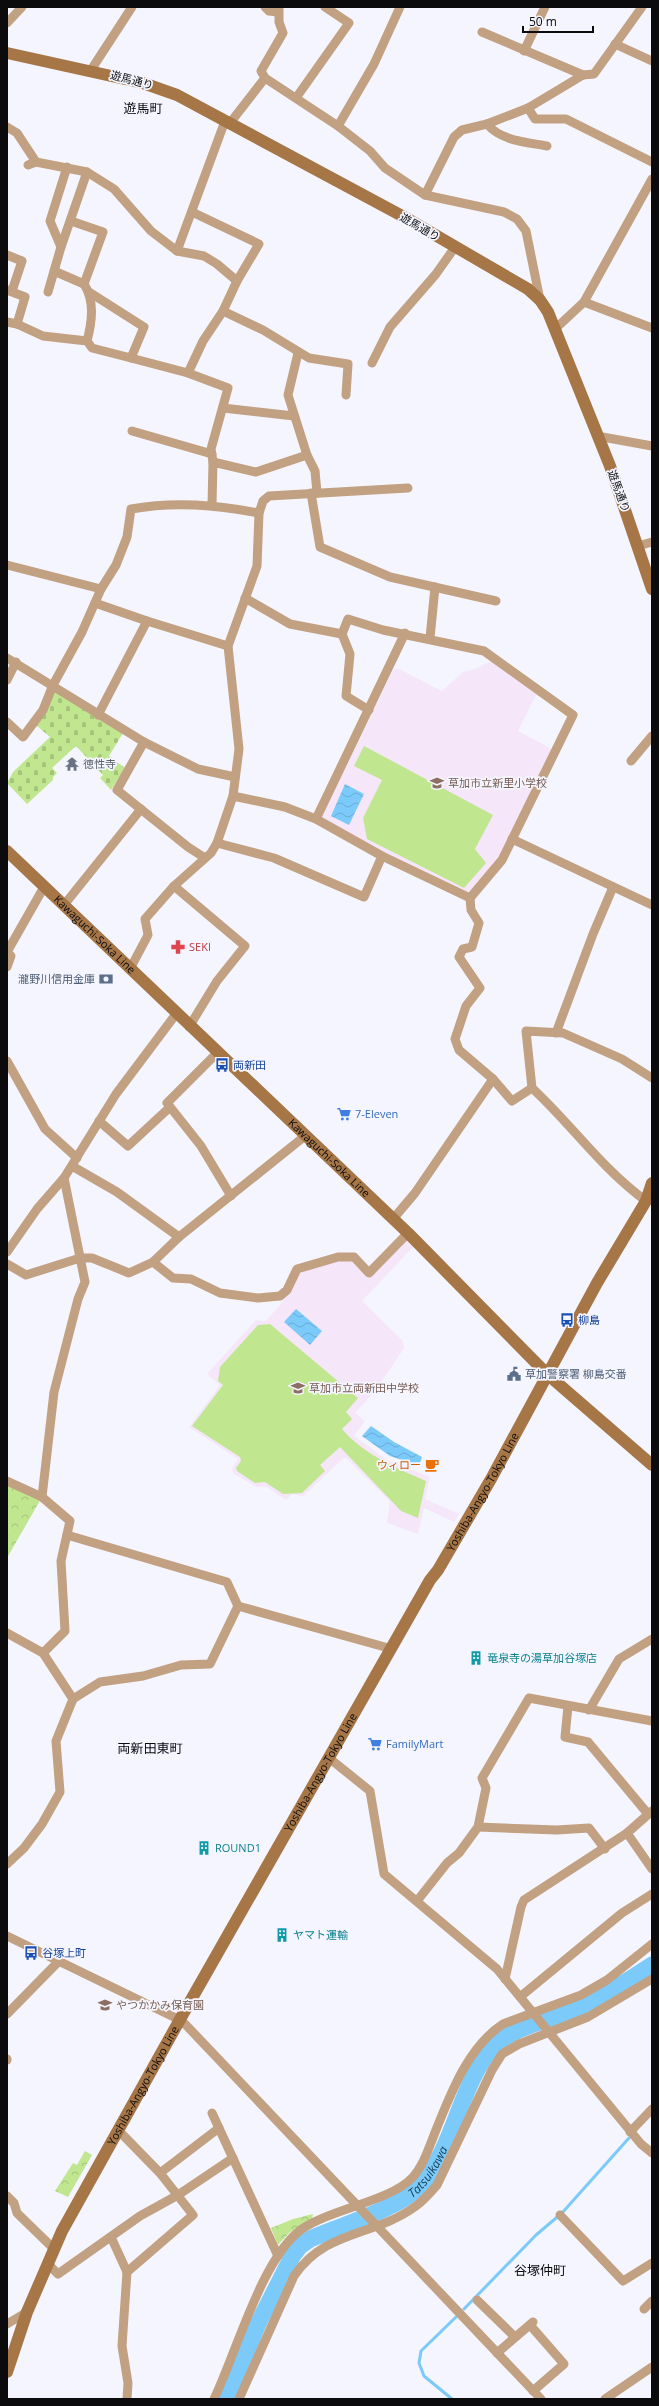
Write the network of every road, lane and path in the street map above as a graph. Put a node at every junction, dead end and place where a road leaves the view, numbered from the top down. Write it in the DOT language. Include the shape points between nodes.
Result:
graph roads {
  1 [pos="22,7"];
  2 [pos="132,7"];
  3 [pos="265,7"];
  4 [pos="325,7"];
  5 [pos="400,7"];
  6 [pos="545,7"];
  7 [pos="642,7"];
  8 [pos="279,10"];
  9 [pos="7,23"];
  10 [pos="482,32"];
  11 [pos="615,44"];
  12 [pos="524,51"];
  13 [pos="7,53"];
  14 [pos="652,61"];
  15 [pos="90,70"];
  16 [pos="583,75"];
  17 [pos="265,78"];
  18 [pos="296,98"];
  19 [pos="528,108"];
  20 [pos="227,122"];
  21 [pos="487,124"];
  22 [pos="338,126"];
  23 [pos="7,127"];
  24 [pos="547,146"];
  25 [pos="652,162"];
  26 [pos="67,167"];
  27 [pos="87,172"];
  28 [pos="652,179"];
  29 [pos="425,195"];
  30 [pos="192,212"];
  31 [pos="71,220"];
  32 [pos="61,247"];
  33 [pos="455,247"];
  34 [pos="176,251"];
  35 [pos="7,255"];
  36 [pos="54,271"];
  37 [pos="237,281"];
  38 [pos="84,284"];
  39 [pos="9,291"];
  40 [pos="48,292"];
  41 [pos="89,292"];
  42 [pos="540,300"];
  43 [pos="584,302"];
  44 [pos="223,311"];
  45 [pos="7,322"];
  46 [pos="17,324"];
  47 [pos="652,328"];
  48 [pos="554,330"];
  49 [pos="87,342"];
  50 [pos="298,353"];
  51 [pos="131,358"];
  52 [pos="372,363"];
  53 [pos="188,372"];
  54 [pos="346,396"];
  55 [pos="222,408"];
  56 [pos="294,416"];
  57 [pos="132,431"];
  58 [pos="597,436"];
  59 [pos="652,446"];
  60 [pos="307,455"];
  61 [pos="213,458"];
  62 [pos="408,488"];
  63 [pos="314,493"];
  64 [pos="212,505"];
  65 [pos="259,513"];
  66 [pos="652,542"];
  67 [pos="638,546"];
  68 [pos="7,565"];
  69 [pos="434,587"];
  70 [pos="101,589"];
  71 [pos="652,589"];
  72 [pos="245,598"];
  73 [pos="496,601"];
  74 [pos="95,603"];
  75 [pos="148,621"];
  76 [pos="342,634"];
  77 [pos="405,634"];
  78 [pos="430,638"];
  79 [pos="228,646"];
  80 [pos="7,658"];
  81 [pos="16,662"];
  82 [pos="7,680"];
  83 [pos="53,685"];
  84 [pos="369,710"];
  85 [pos="98,716"];
  86 [pos="7,722"];
  87 [pos="652,736"];
  88 [pos="144,742"];
  89 [pos="631,761"];
  90 [pos="236,777"];
  91 [pos="233,796"];
  92 [pos="141,810"];
  93 [pos="316,819"];
  94 [pos="512,838"];
  95 [pos="217,843"];
  96 [pos="7,851"];
  97 [pos="382,856"];
  98 [pos="205,858"];
  99 [pos="174,886"];
  100 [pos="44,887"];
  101 [pos="613,888"];
  102 [pos="470,898"];
  103 [pos="64,905"];
  104 [pos="652,905"];
  105 [pos="7,967"];
  106 [pos="130,969"];
  107 [pos="176,1014"];
  108 [pos="189,1027"];
  109 [pos="556,1033"];
  110 [pos="217,1053"];
  111 [pos="7,1061"];
  112 [pos="652,1078"];
  113 [pos="493,1079"];
  114 [pos="532,1088"];
  115 [pos="169,1108"];
  116 [pos="99,1121"];
  117 [pos="306,1136"];
  118 [pos="77,1158"];
  119 [pos="72,1166"];
  120 [pos="64,1178"];
  121 [pos="652,1182"];
  122 [pos="231,1196"];
  123 [pos="646,1201"];
  124 [pos="393,1219"];
  125 [pos="408,1233"];
  126 [pos="179,1237"];
  127 [pos="7,1252"];
  128 [pos="80,1258"];
  129 [pos="153,1262"];
  130 [pos="7,1264"];
  131 [pos="547,1374"];
  132 [pos="652,1465"];
  133 [pos="7,1482"];
  134 [pos="42,1497"];
  135 [pos="67,1535"];
  136 [pos="238,1606"];
  137 [pos="7,1633"];
  138 [pos="652,1639"];
  139 [pos="392,1649"];
  140 [pos="43,1653"];
  141 [pos="73,1699"];
  142 [pos="568,1706"];
  143 [pos="589,1710"];
  144 [pos="652,1721"];
  145 [pos="329,1758"];
  146 [pos="650,1812"];
  147 [pos="478,1827"];
  148 [pos="627,1833"];
  149 [pos="605,1848"];
  150 [pos="7,1864"];
  151 [pos="652,1870"];
  152 [pos="652,1894"];
  153 [pos="416,1901"];
  154 [pos="7,1936"];
  155 [pos="652,1944"];
  156 [pos="59,1961"];
  157 [pos="505,1979"];
  158 [pos="652,1979"];
  159 [pos="520,1997"];
  160 [pos="7,2014"];
  161 [pos="533,2014"];
  162 [pos="180,2020"];
  163 [pos="547,2030"];
  164 [pos="652,2109"];
  165 [pos="212,2113"];
  166 [pos="219,2128"];
  167 [pos="118,2130"];
  168 [pos="630,2132"];
  169 [pos="652,2153"];
  170 [pos="233,2158"];
  171 [pos="160,2173"];
  172 [pos="178,2195"];
  173 [pos="7,2196"];
  174 [pos="358,2206"];
  175 [pos="560,2215"];
  176 [pos="375,2224"];
  177 [pos="111,2237"];
  178 [pos="53,2248"];
  179 [pos="278,2256"];
  180 [pos="47,2263"];
  181 [pos="652,2263"];
  182 [pos="127,2272"];
  183 [pos="477,2300"];
  184 [pos="652,2300"];
  185 [pos="644,2309"];
  186 [pos="27,2312"];
  187 [pos="7,2324"];
  188 [pos="515,2338"];
  189 [pos="497,2353"];
  190 [pos="652,2367"];
  191 [pos="7,2372"];
  192 [pos="533,2390"];
  193 [pos="127,2399"];
  194 [pos="214,2399"];
  195 [pos="240,2399"];
  196 [pos="541,2399"];
  197 [pos="605,2399"];
  1 -- 9 [label="street"];
  2 -- 15 [label="street"];
  3 -- 8 [label="street" via="269,10"];
  4 -- 18 [label="street" via="349,23"];
  5 -- 22 [label="street" via="374,64"];
  6 -- 12 [label="street"];
  7 -- 11 [label="street"];
  8 -- 17 [label="street" via="283,33 261,71"];
  10 -- 12 [label="street"];
  11 -- 14 [label="street"];
  11 -- 16 [label="street" via="594,74"];
  12 -- 16 [label="street"];
  13 -- 15 [label="main road, 遊馬通り"];
  15 -- 20 [label="main road, 遊馬通り" via="160,88"];
  16 -- 19 [label="street"];
  17 -- 18 [label="street"];
  17 -- 20 [label="street"];
  18 -- 22 [label="street"];
  19 -- 21 [label="street"];
  19 -- 25 [label="street" via="535,119 566,119"];
  20 -- 30 [label="street"];
  20 -- 33 [label="main road, 遊馬通り"];
  21 -- 24 [label="street" via="507,139"];
  21 -- 29 [label="street" via="462,130 454,137"];
  22 -- 29 [label="street" via="370,151 385,168"];
  23 -- 26 [label="street" via="17,133 32,163"];
  26 -- 27 [label="street"];
  26 -- 32 [label="street" via="50,221"];
  27 -- 31 [label="street"];
  27 -- 34 [label="street" via="114,189 151,231"];
  28 -- 43 [label="street"];
  29 -- 42 [label="street" via="504,212 517,220 526,230"];
  30 -- 34 [label="street"];
  30 -- 37 [label="street" via="259,244"];
  31 -- 32 [label="street"];
  31 -- 38 [label="street" via="104,232"];
  32 -- 36 [label="street"];
  33 -- 42 [label="main road, 遊馬通り" via="528,289"];
  33 -- 52 [label="street" via="436,274 390,327"];
  34 -- 37 [label="street" via="204,256"];
  35 -- 39 [label="street" via="22,261"];
  36 -- 38 [label="street"];
  36 -- 40 [label="street"];
  37 -- 44 [label="street"];
  38 -- 41 [label="street"];
  39 -- 46 [label="street" via="25,297"];
  41 -- 49 [label="street" via="92,320"];
  41 -- 51 [label="street" via="144,327"];
  42 -- 48 [label="main road, 遊馬通り"];
  43 -- 47 [label="street"];
  43 -- 48 [label="street"];
  44 -- 50 [label="street" via="263,330"];
  44 -- 53 [label="street" via="203,341"];
  45 -- 46 [label="street"];
  46 -- 49 [label="street" via="43,336"];
  48 -- 58 [label="main road, 遊馬通り"];
  49 -- 51 [label="street" via="92,348"];
  50 -- 54 [label="street" via="309,358 348,364"];
  50 -- 56 [label="street" via="288,395"];
  51 -- 53 [label="street"];
  53 -- 55 [label="street" via="228,388"];
  55 -- 56 [label="street"];
  55 -- 61 [label="street" via="211,449"];
  56 -- 60 [label="street"];
  57 -- 61 [label="street"];
  58 -- 59 [label="street"];
  58 -- 67 [label="main road, 遊馬通り"];
  60 -- 61 [label="street" via="256,472"];
  60 -- 63 [label="street" via="314,471"];
  61 -- 64 [label="street"];
  62 -- 63 [label="street"];
  63 -- 65 [label="street" via="269,496 262,501"];
  63 -- 69 [label="street" via="320,547 390,577"];
  64 -- 65 [label="street"];
  64 -- 70 [label="street" via="154,505 131,510 127,537 116,565"];
  65 -- 72 [label="street" via="257,566"];
  66 -- 67 [label="street"];
  67 -- 71 [label="main road, 遊馬通り"];
  68 -- 70 [label="street"];
  69 -- 73 [label="street"];
  69 -- 78 [label="street"];
  70 -- 74 [label="street"];
  72 -- 76 [label="street" via="290,624"];
  72 -- 79 [label="street"];
  74 -- 75 [label="street"];
  74 -- 83 [label="street"];
  75 -- 79 [label="street"];
  75 -- 85 [label="street"];
  76 -- 77 [label="street" via="348,619"];
  76 -- 84 [label="street" via="350,654 346,696"];
  77 -- 78 [label="street"];
  77 -- 84 [label="street"];
  78 -- 94 [label="street" via="484,651 573,715"];
  79 -- 90 [label="street" via="239,749"];
  80 -- 81 [label="street"];
  81 -- 82 [label="street"];
  81 -- 83 [label="street"];
  83 -- 85 [label="street"];
  83 -- 86 [label="street" via="43,710 23,737"];
  84 -- 93 [label="street"];
  85 -- 88 [label="street"];
  87 -- 89 [label="street"];
  88 -- 90 [label="street" via="198,769"];
  88 -- 92 [label="street" via="117,790"];
  90 -- 91 [label="street"];
  91 -- 93 [label="street" via="285,807"];
  91 -- 95 [label="street"];
  92 -- 98 [label="street"];
  92 -- 103 [label="street"];
  93 -- 97 [label="street"];
  94 -- 101 [label="street"];
  94 -- 102 [label="street" via="502,860"];
  95 -- 97 [label="street" via="274,858 364,897"];
  95 -- 98 [label="street"];
  96 -- 100 [label="main road, Kawaguchi-Soka Line"];
  97 -- 102 [label="street"];
  98 -- 99 [label="street"];
  99 -- 106 [label="street" via="145,919 148,935"];
  99 -- 108 [label="street" via="245,946 217,981"];
  100 -- 103 [label="main road, Kawaguchi-Soka Line"];
  100 -- 105 [label="street" via="8,952 11,956"];
  101 -- 104 [label="street"];
  101 -- 109 [label="street"];
  102 -- 113 [label="street" via="471,910 479,923 472,946 463,949 459,957 480,988 466,1006 455,1039 459,1050"];
  103 -- 106 [label="main road, Kawaguchi-Soka Line"];
  106 -- 107 [label="main road, Kawaguchi-Soka Line"];
  107 -- 108 [label="main road, Kawaguchi-Soka Line"];
  107 -- 116 [label="street"];
  108 -- 110 [label="main road, Kawaguchi-Soka Line"];
  109 -- 112 [label="street" via="563,1033 622,1059"];
  109 -- 114 [label="street" via="526,1031"];
  110 -- 115 [label="street" via="167,1103"];
  110 -- 117 [label="main road, Kawaguchi-Soka Line"];
  111 -- 118 [label="street" via="45,1128"];
  113 -- 114 [label="street" via="512,1101"];
  113 -- 124 [label="street" via="415,1193"];
  114 -- 123 [label="street" via="554,1108 621,1182"];
  115 -- 116 [label="street" via="128,1146"];
  115 -- 122 [label="street" via="201,1146"];
  116 -- 118 [label="street"];
  117 -- 122 [label="street"];
  117 -- 124 [label="main road, Kawaguchi-Soka Line"];
  118 -- 119 [label="street"];
  119 -- 120 [label="street"];
  119 -- 126 [label="street" via="117,1192"];
  120 -- 127 [label="street"];
  120 -- 128 [label="street"];
  121 -- 123 [label="main road, Yoshiba-Angyo-Tokyo Line"];
  122 -- 126 [label="street"];
  123 -- 131 [label="main road, Yoshiba-Angyo-Tokyo Line"];
  124 -- 125 [label="main road, Kawaguchi-Soka Line"];
  125 -- 129 [label="street" via="369,1274 354,1257 338,1257 297,1269 287,1290 280,1296 270,1298 220,1293 191,1279 173,1278"];
  125 -- 131 [label="main road, Kawaguchi-Soka Line"];
  126 -- 129 [label="street"];
  128 -- 129 [label="street" via="92,1258 129,1273"];
  128 -- 130 [label="street" via="26,1275"];
  128 -- 134 [label="street" via="85,1282 78,1299 54,1392"];
  131 -- 132 [label="main road, Kawaguchi-Soka Line"];
  131 -- 139 [label="main road, Yoshiba-Angyo-Tokyo Line" via="491,1479"];
  133 -- 134 [label="street"];
  134 -- 135 [label="street" via="70,1521"];
  135 -- 136 [label="street" via="227,1582"];
  135 -- 140 [label="street" via="61,1561 65,1631"];
  136 -- 139 [label="street"];
  136 -- 141 [label="street" via="210,1664 181,1665 142,1676 100,1682"];
  137 -- 140 [label="street"];
  138 -- 143 [label="street" via="619,1659"];
  139 -- 145 [label="main road, Yoshiba-Angyo-Tokyo Line"];
  140 -- 141 [label="street"];
  141 -- 150 [label="street" via="56,1741 60,1792 42,1824 24,1848"];
  142 -- 143 [label="street"];
  142 -- 146 [label="street" via="565,1737 588,1742"];
  142 -- 147 [label="street" via="529,1698 482,1778 486,1788"];
  143 -- 144 [label="street"];
  145 -- 153 [label="street" via="370,1791 384,1874"];
  145 -- 162 [label="main road, Yoshiba-Angyo-Tokyo Line"];
  146 -- 148 [label="street"];
  147 -- 149 [label="street" via="558,1830 589,1828"];
  147 -- 153 [label="street" via="459,1853 447,1863"];
  148 -- 149 [label="street"];
  148 -- 151 [label="street"];
  149 -- 157 [label="street" via="524,1900"];
  152 -- 159 [label="street" via="622,1913"];
  153 -- 157 [label="street"];
  154 -- 156 [label="street"];
  155 -- 161 [label="street" via="607,1980 580,1995"];
  156 -- 160 [label="street"];
  156 -- 162 [label="street"];
  157 -- 159 [label="street"];
  158 -- 163 [label="street" via="588,2017"];
  159 -- 161 [label="street"];
  161 -- 163 [label="street"];
  161 -- 174 [label="street" via="503,2024 492,2032 470,2059 424,2161 412,2178 394,2190"];
  162 -- 167 [label="main road, Yoshiba-Angyo-Tokyo Line"];
  162 -- 174 [label="street"];
  163 -- 168 [label="street"];
  163 -- 176 [label="street" via="502,2054 437,2185 416,2206"];
  164 -- 168 [label="street"];
  165 -- 166 [label="street"];
  166 -- 170 [label="street"];
  166 -- 171 [label="street"];
  167 -- 171 [label="street"];
  167 -- 178 [label="main road, Yoshiba-Angyo-Tokyo Line"];
  168 -- 169 [label="street"];
  170 -- 172 [label="street"];
  170 -- 179 [label="street"];
  171 -- 172 [label="street"];
  172 -- 177 [label="street" via="140,2216"];
  172 -- 182 [label="street" via="193,2215"];
  173 -- 178 [label="street" via="14,2203 17,2213"];
  174 -- 176 [label="street"];
  174 -- 179 [label="street" via="302,2229"];
  175 -- 181 [label="street" via="623,2281"];
  176 -- 189 [label="street"];
  176 -- 195 [label="street" via="327,2244 302,2265 291,2282"];
  177 -- 180 [label="street" via="58,2274"];
  177 -- 182 [label="street"];
  178 -- 180 [label="main road, Yoshiba-Angyo-Tokyo Line"];
  179 -- 194 [label="street" via="236,2343"];
  180 -- 186 [label="main road, Yoshiba-Angyo-Tokyo Line"];
  182 -- 193 [label="street" via="122,2346 128,2383"];
  183 -- 188 [label="street"];
  184 -- 185 [label="street"];
  186 -- 187 [label="street"];
  186 -- 191 [label="main road, Yoshiba-Angyo-Tokyo Line"];
  188 -- 189 [label="street"];
  188 -- 192 [label="street" via="531,2324 564,2364"];
  189 -- 192 [label="street"];
  190 -- 197 [label="street"];
  192 -- 196 [label="street"];
}
